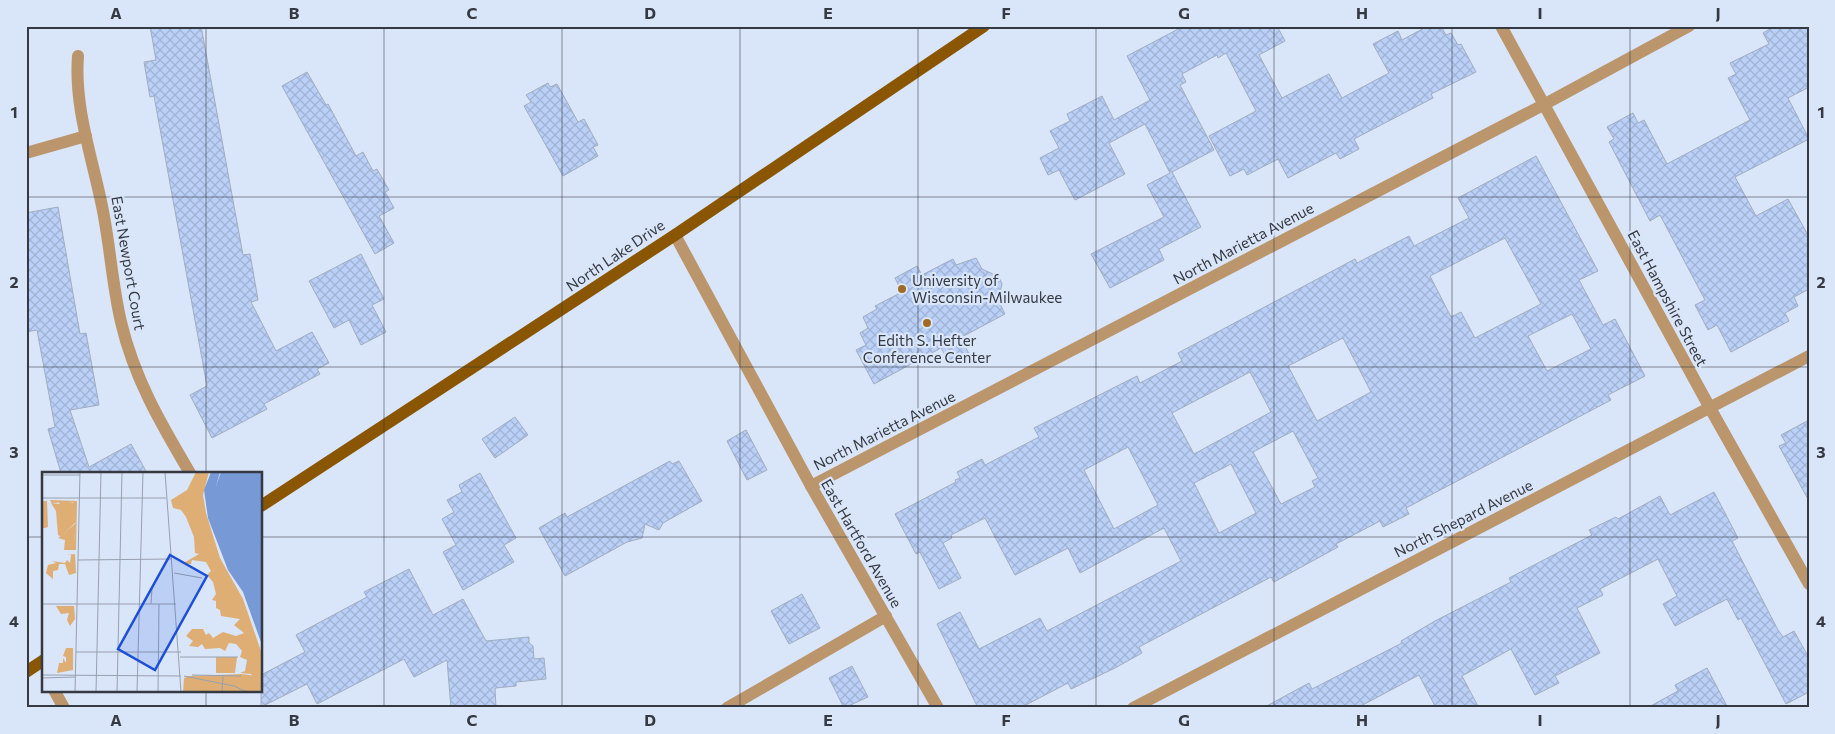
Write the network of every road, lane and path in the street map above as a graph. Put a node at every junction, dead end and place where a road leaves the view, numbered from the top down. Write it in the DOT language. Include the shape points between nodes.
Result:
graph roads {
  1 [pos="984,26"];
  2 [pos="1501,26"];
  3 [pos="1689,26"];
  4 [pos="78,56"];
  5 [pos="1545,104"];
  6 [pos="86,136"];
  7 [pos="26,153"];
  8 [pos="675,235"];
  9 [pos="1809,356"];
  10 [pos="1710,408"];
  11 [pos="189,472"];
  12 [pos="811,486"];
  13 [pos="262,505"];
  14 [pos="1809,584"];
  15 [pos="886,616"];
  16 [pos="42,665"];
  17 [pos="26,672"];
  18 [pos="55,692"];
  19 [pos="64,708"];
  20 [pos="727,708"];
  21 [pos="938,708"];
  22 [pos="1133,708"];
  1 -- 8 [label="main road, North Lake Drive"];
  2 -- 5 [label="street, East Hampshire Street"];
  3 -- 5 [label="street, North Marietta Avenue"];
  4 -- 6 [label="street, East Newport Court" via="76,76"];
  5 -- 10 [label="street, East Hampshire Street"];
  5 -- 12 [label="street, North Marietta Avenue"];
  6 -- 7 [label="street"];
  6 -- 11 [label="street, East Newport Court" via="102,207 120,322 154,414"];
  8 -- 12 [label="street, East Hartford Avenue"];
  8 -- 13 [label="main road, North Lake Drive"];
  9 -- 10 [label="street, North Shepard Avenue"];
  10 -- 14 [label="street, East Hampshire Street"];
  10 -- 22 [label="street, North Shepard Avenue"];
  12 -- 15 [label="street, East Hartford Avenue"];
  15 -- 20 [label="street"];
  15 -- 21 [label="street, East Hartford Avenue"];
  16 -- 17 [label="main road"];
  18 -- 19 [label="street"];
}
